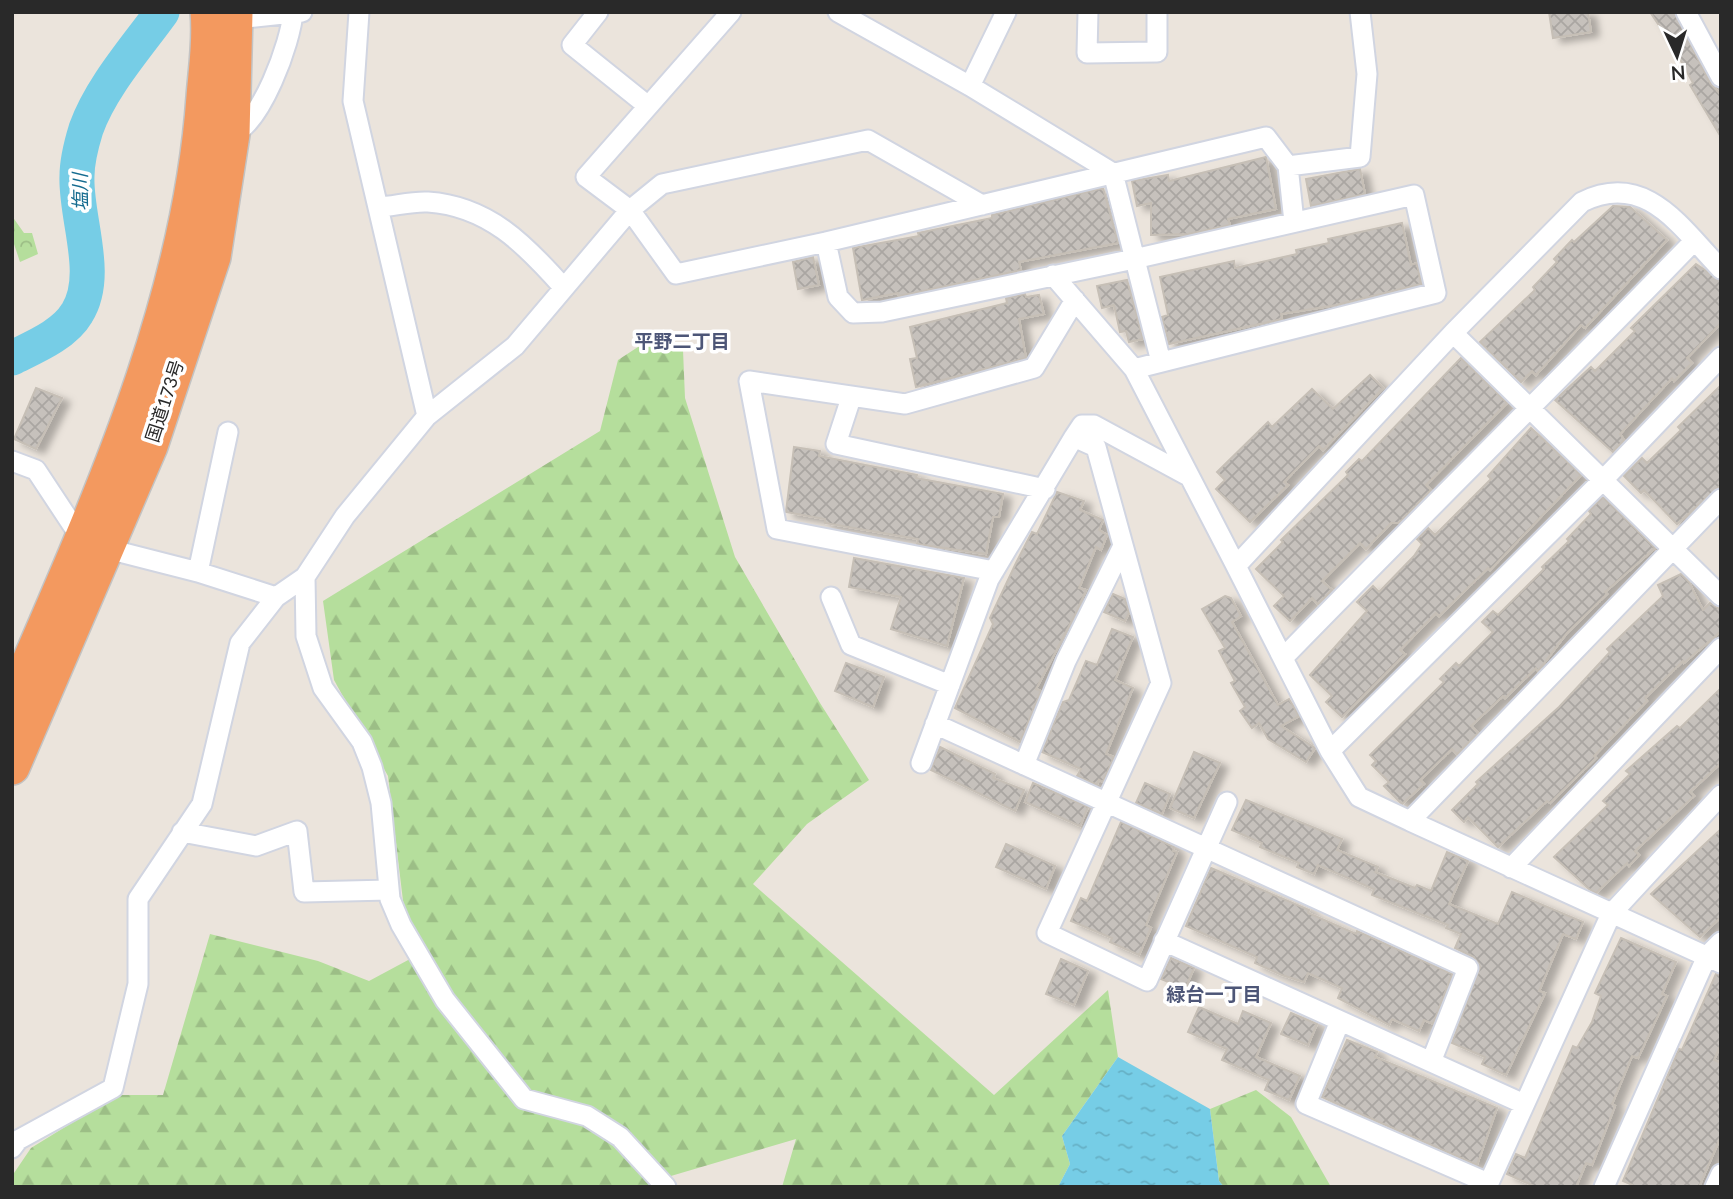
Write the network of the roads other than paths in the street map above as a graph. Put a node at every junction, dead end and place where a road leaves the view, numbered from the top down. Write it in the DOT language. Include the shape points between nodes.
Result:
graph roads {
  1 [pos="293,12"];
  2 [pos="302,12"];
  3 [pos="359,12"];
  4 [pos="598,12"];
  5 [pos="731,12"];
  6 [pos="838,12"];
  7 [pos="1006,12"];
  8 [pos="1088,12"];
  9 [pos="1157,12"];
  10 [pos="1360,12"];
  11 [pos="1686,12"];
  12 [pos="222,16"];
  13 [pos="1715,52"];
  14 [pos="1721,78"];
  15 [pos="970,86"];
  16 [pos="649,106"];
  17 [pos="216,139"];
  18 [pos="1288,166"];
  19 [pos="1113,173"];
  20 [pos="982,205"];
  21 [pos="379,207"];
  22 [pos="630,210"];
  23 [pos="1294,222"];
  24 [pos="1694,241"];
  25 [pos="826,243"];
  26 [pos="1134,259"];
  27 [pos="1721,269"];
  28 [pos="1053,275"];
  29 [pos="563,287"];
  30 [pos="1075,300"];
  31 [pos="1453,333"];
  32 [pos="1721,357"];
  33 [pos="1161,362"];
  34 [pos="1134,369"];
  35 [pos="851,398"];
  36 [pos="1532,409"];
  37 [pos="427,416"];
  38 [pos="228,432"];
  39 [pos="1074,438"];
  40 [pos="12,461"];
  41 [pos="1190,477"];
  42 [pos="1603,480"];
  43 [pos="1045,489"];
  44 [pos="1721,499"];
  45 [pos="96,542"];
  46 [pos="1122,548"];
  47 [pos="1674,548"];
  48 [pos="1236,566"];
  49 [pos="994,571"];
  50 [pos="198,572"];
  51 [pos="305,577"];
  52 [pos="1721,596"];
  53 [pos="276,597"];
  54 [pos="831,597"];
  55 [pos="1721,648"];
  56 [pos="1283,658"];
  57 [pos="950,685"];
  58 [pos="12,703"];
  59 [pos="935,724"];
  60 [pos="1330,751"];
  61 [pos="921,763"];
  62 [pos="1024,765"];
  63 [pos="12,767"];
  64 [pos="1721,795"];
  65 [pos="1227,802"];
  66 [pos="1106,803"];
  67 [pos="1410,821"];
  68 [pos="182,832"];
  69 [pos="1206,848"];
  70 [pos="1511,868"];
  71 [pos="389,890"];
  72 [pos="1611,914"];
  73 [pos="1164,941"];
  74 [pos="1716,954"];
  75 [pos="1340,1020"];
  76 [pos="1431,1062"];
  77 [pos="1524,1104"];
  78 [pos="12,1148"];
  79 [pos="1721,1174"];
  80 [pos="1488,1185"];
  81 [pos="666,1187"];
  82 [pos="1604,1187"];
  83 [pos="1715,1187"];
  1 -- 2 [label="street"];
  1 -- 12 [label="street"];
  1 -- 17 [label="street" via="291,36 258,109 239,132"];
  3 -- 21 [label="street" via="353,101"];
  4 -- 16 [label="street" via="572,45"];
  5 -- 16 [label="street"];
  6 -- 15 [label="street"];
  7 -- 15 [label="street"];
  8 -- 9 [label="street" via="1087,53 1157,52"];
  10 -- 18 [label="street" via="1367,74 1360,157"];
  11 -- 13 [label="street"];
  12 -- 17 [label="highway, 国道173号"];
  13 -- 14 [label="street"];
  15 -- 19 [label="street"];
  16 -- 22 [label="street" via="586,177"];
  17 -- 45 [label="highway, 国道173号" via="213,257 150,446"];
  18 -- 19 [label="street" via="1266,137"];
  18 -- 23 [label="street"];
  19 -- 20 [label="street"];
  19 -- 26 [label="street"];
  20 -- 22 [label="street" via="868,140 662,184"];
  20 -- 25 [label="street"];
  21 -- 29 [label="street" via="428,202 488,216 533,253"];
  21 -- 37 [label="street"];
  22 -- 25 [label="street" via="676,274"];
  22 -- 29 [label="street"];
  23 -- 26 [label="street"];
  23 -- 33 [label="street" via="1414,195 1436,293"];
  24 -- 27 [label="street"];
  24 -- 31 [label="street" via="1659,205 1632,192 1602,192 1582,202"];
  24 -- 36 [label="street"];
  25 -- 28 [label="street" via="838,297 853,313 882,312"];
  26 -- 28 [label="street"];
  26 -- 33 [label="street"];
  28 -- 30 [label="street"];
  29 -- 37 [label="street" via="515,346"];
  30 -- 34 [label="street"];
  30 -- 35 [label="street" via="1034,368 905,404"];
  31 -- 36 [label="street"];
  31 -- 48 [label="street"];
  32 -- 42 [label="street"];
  33 -- 34 [label="street"];
  34 -- 41 [label="street"];
  35 -- 43 [label="street" via="836,444"];
  35 -- 49 [label="street" via="749,381 777,529"];
  36 -- 42 [label="street"];
  36 -- 56 [label="street" via="1419,517"];
  37 -- 51 [label="street" via="345,516"];
  38 -- 50 [label="street"];
  39 -- 41 [label="street" via="1082,425 1094,425"];
  39 -- 43 [label="street"];
  39 -- 46 [label="street" via="1096,447"];
  40 -- 45 [label="street" via="36,470 73,526"];
  41 -- 48 [label="street"];
  42 -- 47 [label="street"];
  42 -- 60 [label="street"];
  43 -- 49 [label="street"];
  44 -- 47 [label="street"];
  45 -- 50 [label="street"];
  45 -- 58 [label="highway, 国道173号"];
  45 -- 63 [label="highway, 国道173号"];
  46 -- 62 [label="street" via="1066,661"];
  46 -- 66 [label="street" via="1161,683"];
  47 -- 52 [label="street"];
  47 -- 67 [label="street"];
  48 -- 56 [label="street"];
  49 -- 57 [label="street"];
  50 -- 53 [label="street"];
  51 -- 53 [label="street"];
  51 -- 71 [label="street" via="306,636 323,688 362,742 372,767 381,803"];
  53 -- 68 [label="street" via="240,643 202,804"];
  54 -- 57 [label="street" via="850,645"];
  55 -- 70 [label="street"];
  56 -- 60 [label="street"];
  57 -- 59 [label="street"];
  59 -- 61 [label="street"];
  59 -- 62 [label="street"];
  60 -- 67 [label="street" via="1359,796"];
  62 -- 66 [label="street"];
  64 -- 72 [label="street"];
  65 -- 69 [label="street"];
  66 -- 69 [label="street"];
  66 -- 73 [label="street" via="1046,933 1147,981"];
  67 -- 70 [label="street"];
  68 -- 71 [label="street" via="256,846 297,831 304,892"];
  68 -- 78 [label="street" via="138,899 138,984 113,1088 18,1140"];
  69 -- 73 [label="street"];
  69 -- 76 [label="street" via="1468,968"];
  70 -- 72 [label="street"];
  71 -- 81 [label="street" via="401,925 445,1000 524,1098 587,1116 620,1137"];
  72 -- 74 [label="street"];
  72 -- 77 [label="street"];
  73 -- 75 [label="street"];
  74 -- 82 [label="street"];
  75 -- 76 [label="street"];
  75 -- 80 [label="street" via="1306,1104"];
  76 -- 77 [label="street"];
  77 -- 80 [label="street"];
  79 -- 83 [label="street"];
}
